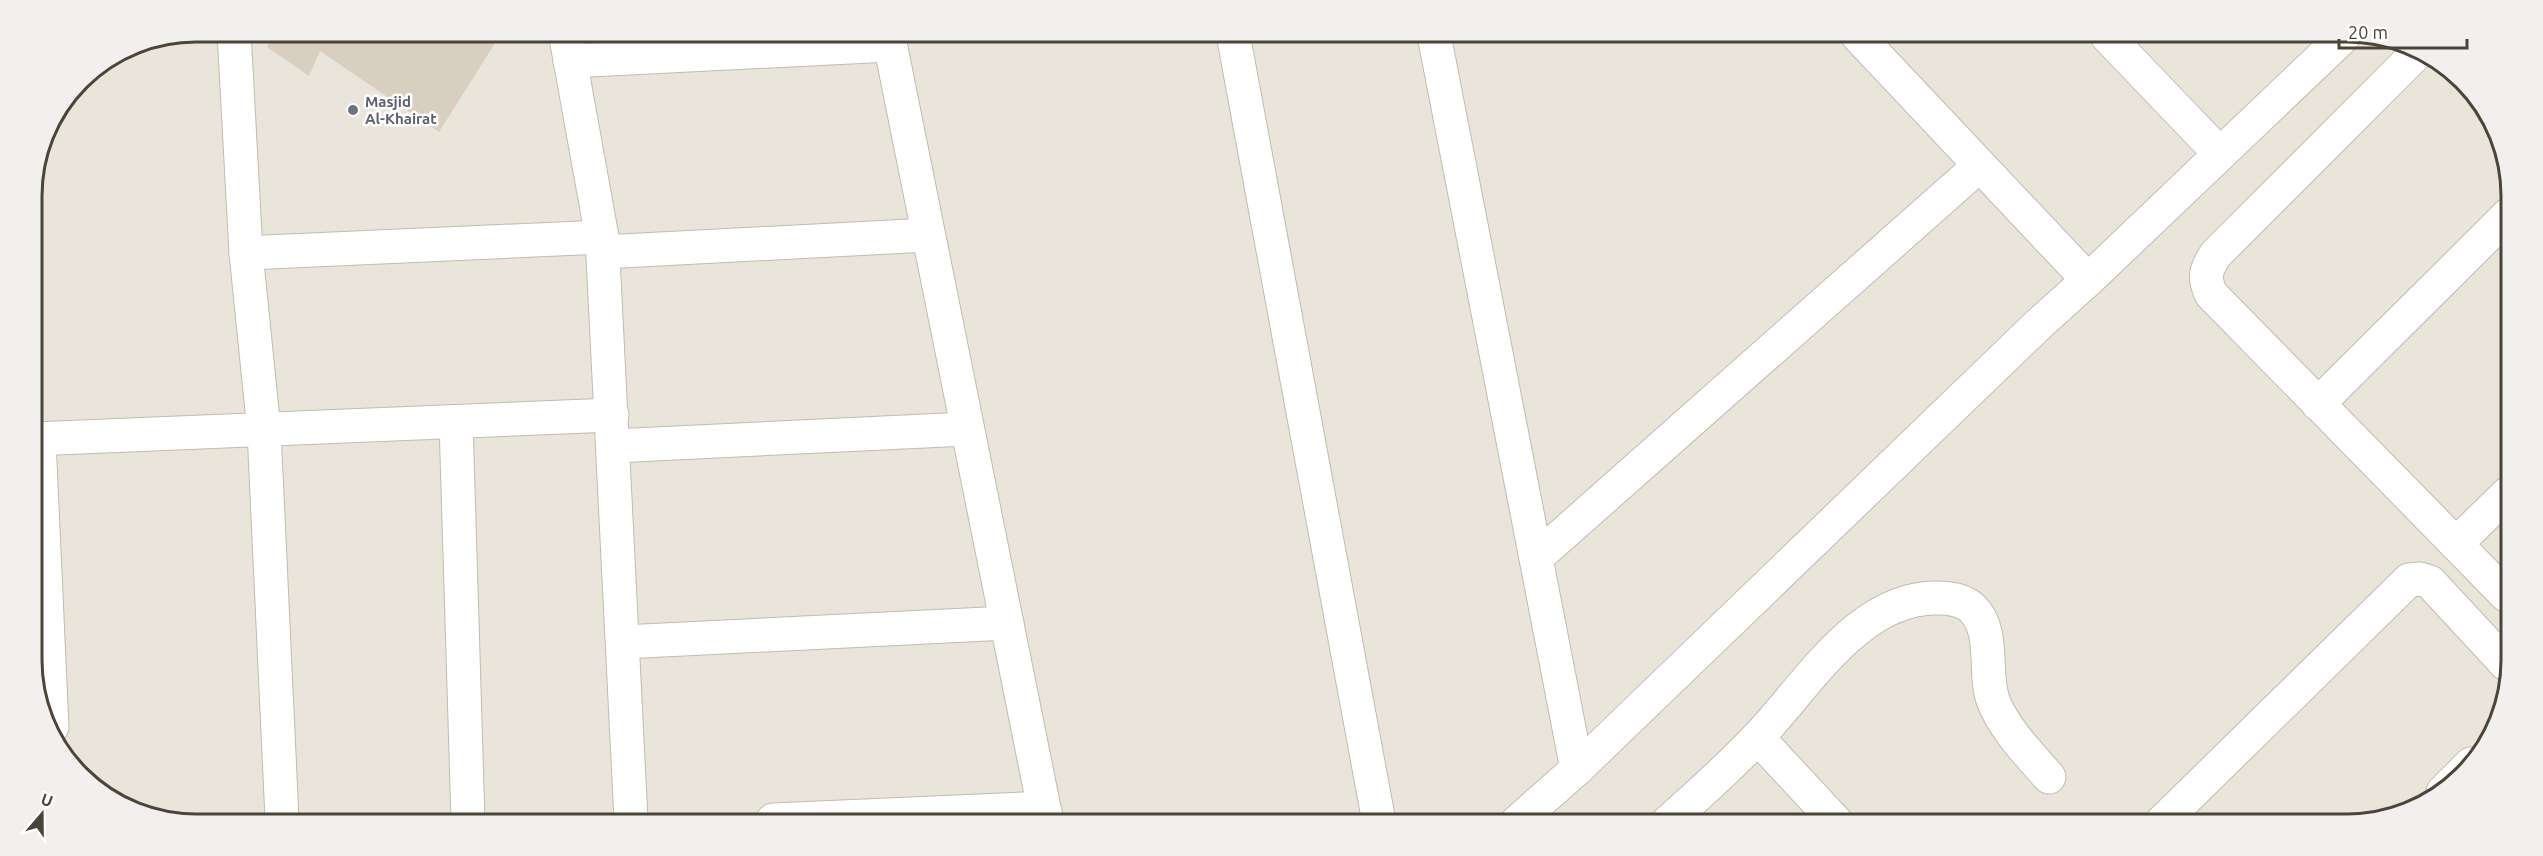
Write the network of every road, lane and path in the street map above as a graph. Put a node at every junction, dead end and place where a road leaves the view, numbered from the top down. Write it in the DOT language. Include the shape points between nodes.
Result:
graph roads {
  1 [pos="235,42"];
  2 [pos="751,42"];
  3 [pos="890,42"];
  4 [pos="1234,42"];
  5 [pos="1435,42"];
  6 [pos="1864,42"];
  7 [pos="2113,42"];
  8 [pos="2338,42"];
  9 [pos="568,46"];
  10 [pos="2413,57"];
  11 [pos="2220,154"];
  12 [pos="1979,166"];
  13 [pos="2501,222"];
  14 [pos="928,235"];
  15 [pos="602,244"];
  16 [pos="246,253"];
  17 [pos="2088,280"];
  18 [pos="2318,404"];
  19 [pos="456,422"];
  20 [pos="967,429"];
  21 [pos="264,430"];
  22 [pos="613,431"];
  23 [pos="42,439"];
  24 [pos="2501,500"];
  25 [pos="2456,544"];
  26 [pos="42,547"];
  27 [pos="1536,558"];
  28 [pos="2501,590"];
  29 [pos="1007,623"];
  30 [pos="623,642"];
  31 [pos="2501,659"];
  32 [pos="51,712"];
  33 [pos="1758,738"];
  34 [pos="1577,769"];
  35 [pos="2049,777"];
  36 [pos="282,814"];
  37 [pos="468,814"];
  38 [pos="632,814"];
  39 [pos="1046,814"];
  40 [pos="1378,814"];
  41 [pos="1526,814"];
  42 [pos="1677,814"];
  43 [pos="1829,814"];
  44 [pos="2170,814"];
  1 -- 16 [label="street"];
  2 -- 9 [label="street"];
  3 -- 14 [label="street"];
  4 -- 40 [label="street"];
  5 -- 27 [label="street"];
  6 -- 12 [label="street"];
  7 -- 11 [label="street"];
  8 -- 11 [label="street"];
  9 -- 15 [label="street"];
  10 -- 18 [label="street" via="2216,254 2206,269 2205,282 2211,294"];
  11 -- 17 [label="street"];
  12 -- 17 [label="street"];
  12 -- 27 [label="street"];
  13 -- 18 [label="street"];
  14 -- 15 [label="street"];
  14 -- 20 [label="street"];
  15 -- 16 [label="street"];
  15 -- 22 [label="street"];
  16 -- 21 [label="street"];
  17 -- 34 [label="street"];
  18 -- 25 [label="street"];
  19 -- 21 [label="street"];
  19 -- 22 [label="street"];
  19 -- 37 [label="street"];
  20 -- 22 [label="street"];
  20 -- 29 [label="street"];
  21 -- 23 [label="street"];
  21 -- 36 [label="street"];
  22 -- 30 [label="street"];
  24 -- 25 [label="street"];
  25 -- 28 [label="street"];
  26 -- 32 [label="street"];
  27 -- 34 [label="street"];
  29 -- 30 [label="street"];
  29 -- 39 [label="street"];
  30 -- 38 [label="street"];
  31 -- 44 [label="street" via="2430,582 2409,580"];
  33 -- 35 [label="street" via="1830,654 1869,621 1901,604 1945,598 1961,602 1979,619 1986,638 1993,699 2014,736"];
  33 -- 42 [label="street"];
  33 -- 43 [label="street"];
  34 -- 41 [label="street"];
}
